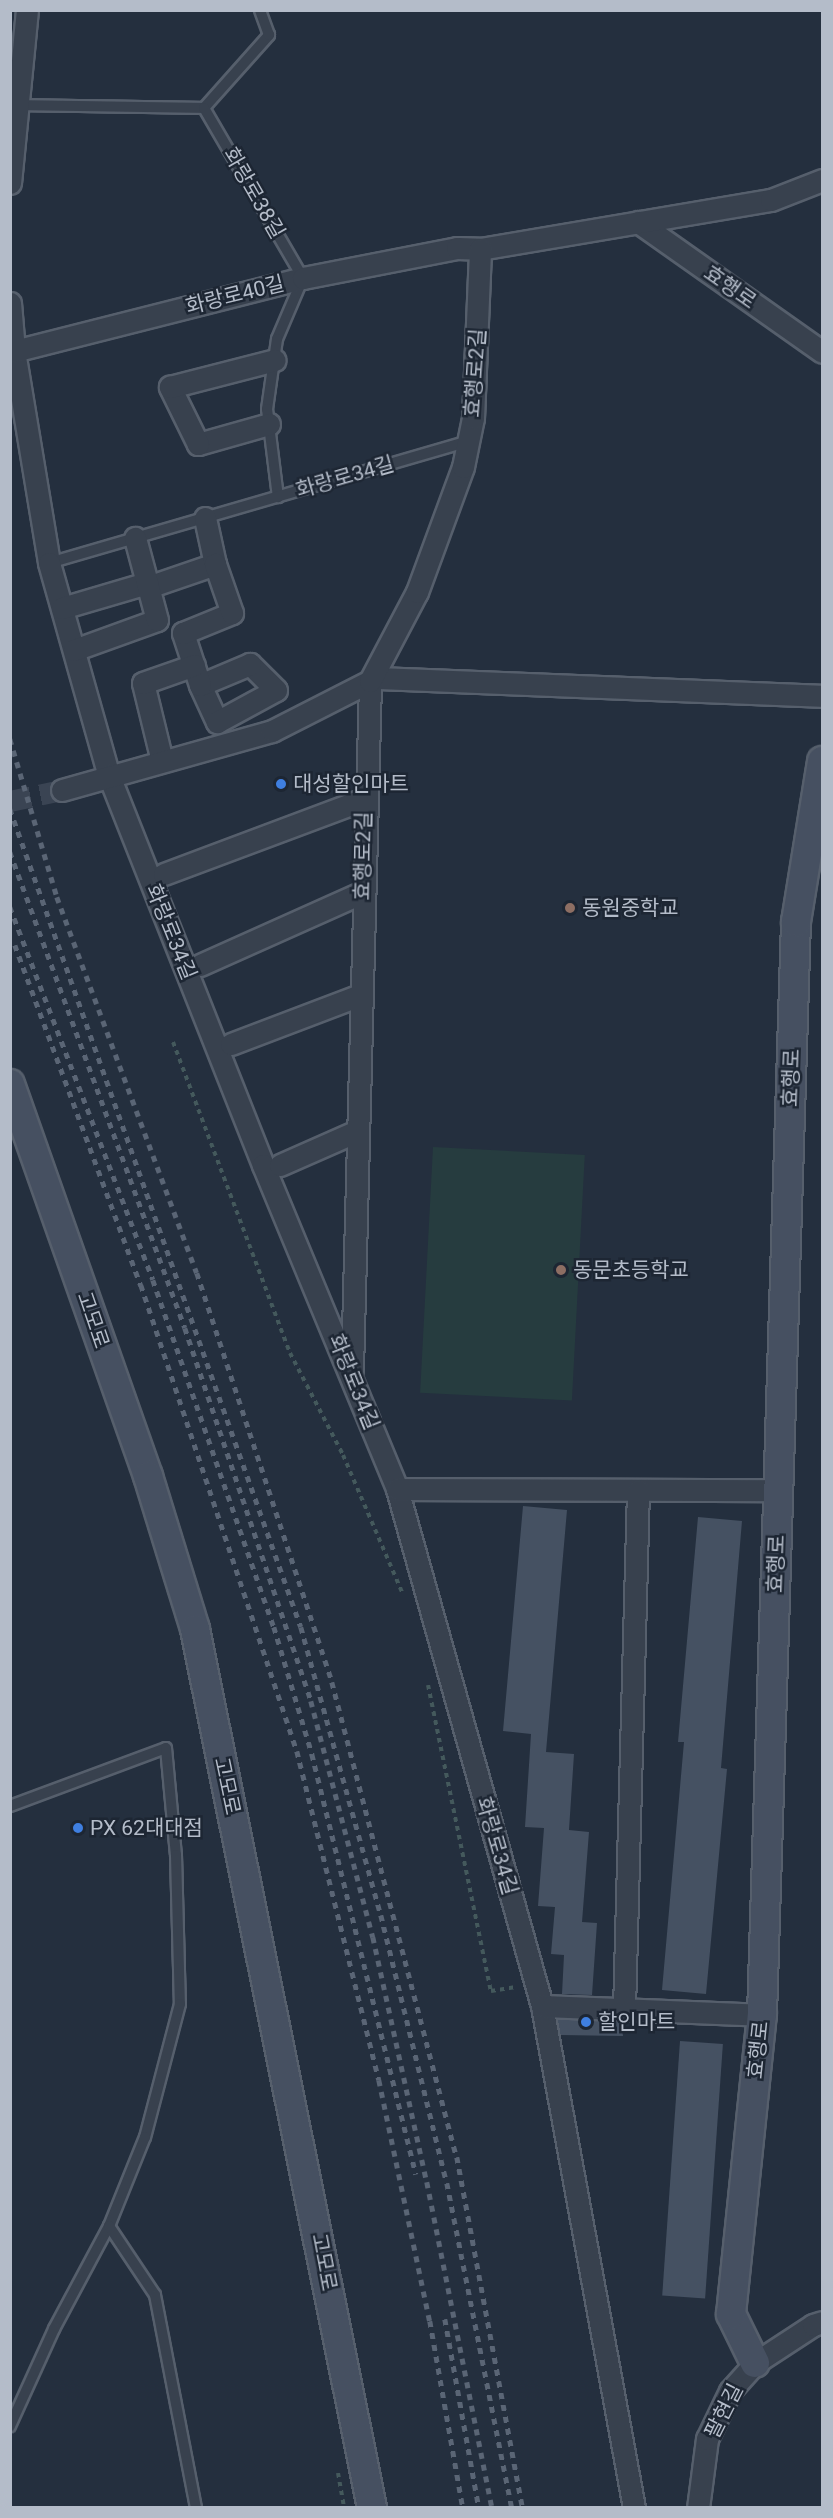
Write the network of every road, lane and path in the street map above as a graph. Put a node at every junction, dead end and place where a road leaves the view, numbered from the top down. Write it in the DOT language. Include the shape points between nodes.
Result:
graph roads {
  1 [pos="27,10"];
  2 [pos="260,10"];
  3 [pos="18,105"];
  4 [pos="204,108"];
  5 [pos="822,180"];
  6 [pos="10,183"];
  7 [pos="638,222"];
  8 [pos="480,249"];
  9 [pos="303,278"];
  10 [pos="10,303"];
  11 [pos="14,351"];
  12 [pos="822,352"];
  13 [pos="274,360"];
  14 [pos="269,424"];
  15 [pos="468,441"];
  16 [pos="278,497"];
  17 [pos="205,518"];
  18 [pos="135,538"];
  19 [pos="50,563"];
  20 [pos="215,564"];
  21 [pos="148,585"];
  22 [pos="62,608"];
  23 [pos="74,650"];
  24 [pos="370,681"];
  25 [pos="822,696"];
  26 [pos="162,761"];
  27 [pos="822,761"];
  28 [pos="109,776"];
  29 [pos="62,790"];
  30 [pos="365,799"];
  31 [pos="164,874"];
  32 [pos="363,892"];
  33 [pos="200,965"];
  34 [pos="360,995"];
  35 [pos="173,1042"];
  36 [pos="231,1044"];
  37 [pos="10,1084"];
  38 [pos="357,1131"];
  39 [pos="280,1166"];
  40 [pos="352,1377"];
  41 [pos="397,1489"];
  42 [pos="638,1490"];
  43 [pos="778,1490"];
  44 [pos="407,1605"];
  45 [pos="427,1679"];
  46 [pos="10,1806"];
  47 [pos="520,1986"];
  48 [pos="542,2006"];
  49 [pos="624,2010"];
  50 [pos="762,2015"];
  51 [pos="109,2226"];
  52 [pos="822,2322"];
  53 [pos="755,2363"];
  54 [pos="10,2426"];
  55 [pos="336,2463"];
  56 [pos="196,2508"];
  57 [pos="344,2508"];
  58 [pos="372,2508"];
  59 [pos="634,2508"];
  60 [pos="698,2508"];
  1 -- 3 [label="street"];
  2 -- 4 [label="lane" via="269,35"];
  3 -- 4 [label="lane"];
  3 -- 6 [label="street"];
  4 -- 9 [label="lane, 화랑로38길"];
  5 -- 7 [label="street" via="771,200"];
  7 -- 8 [label="street"];
  7 -- 12 [label="street, 효행로"];
  8 -- 9 [label="street, 화랑로40길" via="457,248"];
  8 -- 15 [label="street, 효행로2길" via="478,352"];
  9 -- 11 [label="street, 화랑로40길"];
  9 -- 13 [label="lane" via="278,339"];
  10 -- 11 [label="street, 화랑로34길"];
  11 -- 19 [label="street, 화랑로34길"];
  13 -- 14 [label="lane" via="267,409"];
  13 -- 14 [label="street" via="170,387 198,444"];
  14 -- 16 [label="lane"];
  15 -- 16 [label="lane, 화랑로34길"];
  15 -- 24 [label="street, 효행로2길" via="441,533 417,592"];
  16 -- 17 [label="lane, 화랑로34길"];
  17 -- 18 [label="lane, 화랑로34길"];
  17 -- 20 [label="street"];
  18 -- 19 [label="lane, 화랑로34길"];
  18 -- 21 [label="street"];
  19 -- 22 [label="street, 화랑로34길"];
  20 -- 21 [label="street"];
  20 -- 26 [label="street" via="232,613 183,633 197,675 143,683"];
  21 -- 22 [label="street"];
  21 -- 23 [label="street" via="157,620"];
  22 -- 23 [label="street, 화랑로34길"];
  23 -- 28 [label="street, 화랑로34길"];
  24 -- 25 [label="street" via="376,678"];
  24 -- 26 [label="street" via="272,730"];
  24 -- 30 [label="street, 효행로2길"];
  26 -- 28 [label="street"];
  27 -- 43 [label="main road, 효행로" via="796,922"];
  28 -- 29 [label="street"];
  28 -- 40 [label="street, 화랑로34길" via="263,1165"];
  30 -- 31 [label="street, 화랑로34길"];
  30 -- 32 [label="street, 효행로2길"];
  32 -- 33 [label="street, 화랑로34길"];
  32 -- 34 [label="street, 효행로2길"];
  34 -- 36 [label="street"];
  34 -- 38 [label="street, 효행로2길"];
  35 -- 44 [label="path" via="290,1353 343,1455"];
  37 -- 58 [label="main road, 고모로" via="148,1476 195,1629"];
  38 -- 39 [label="street"];
  38 -- 40 [label="street, 효행로2길"];
  40 -- 41 [label="street, 화랑로34길"];
  41 -- 42 [label="street"];
  41 -- 48 [label="street, 화랑로34길"];
  42 -- 43 [label="street"];
  42 -- 49 [label="street"];
  43 -- 50 [label="main road, 효행로"];
  45 -- 47 [label="path" via="491,1991"];
  46 -- 51 [label="lane" via="166,1749 176,1855 180,2004 145,2137"];
  48 -- 49 [label="street"];
  48 -- 59 [label="street, 화랑로34길"];
  49 -- 50 [label="street"];
  50 -- 53 [label="main road, 효행로" via="731,2314"];
  51 -- 54 [label="lane" via="54,2329"];
  51 -- 56 [label="lane" via="155,2295"];
  52 -- 53 [label="street, 팔현길"];
  53 -- 60 [label="street, 팔현길" via="730,2391 707,2439"];
  55 -- 57 [label="path"];
}
